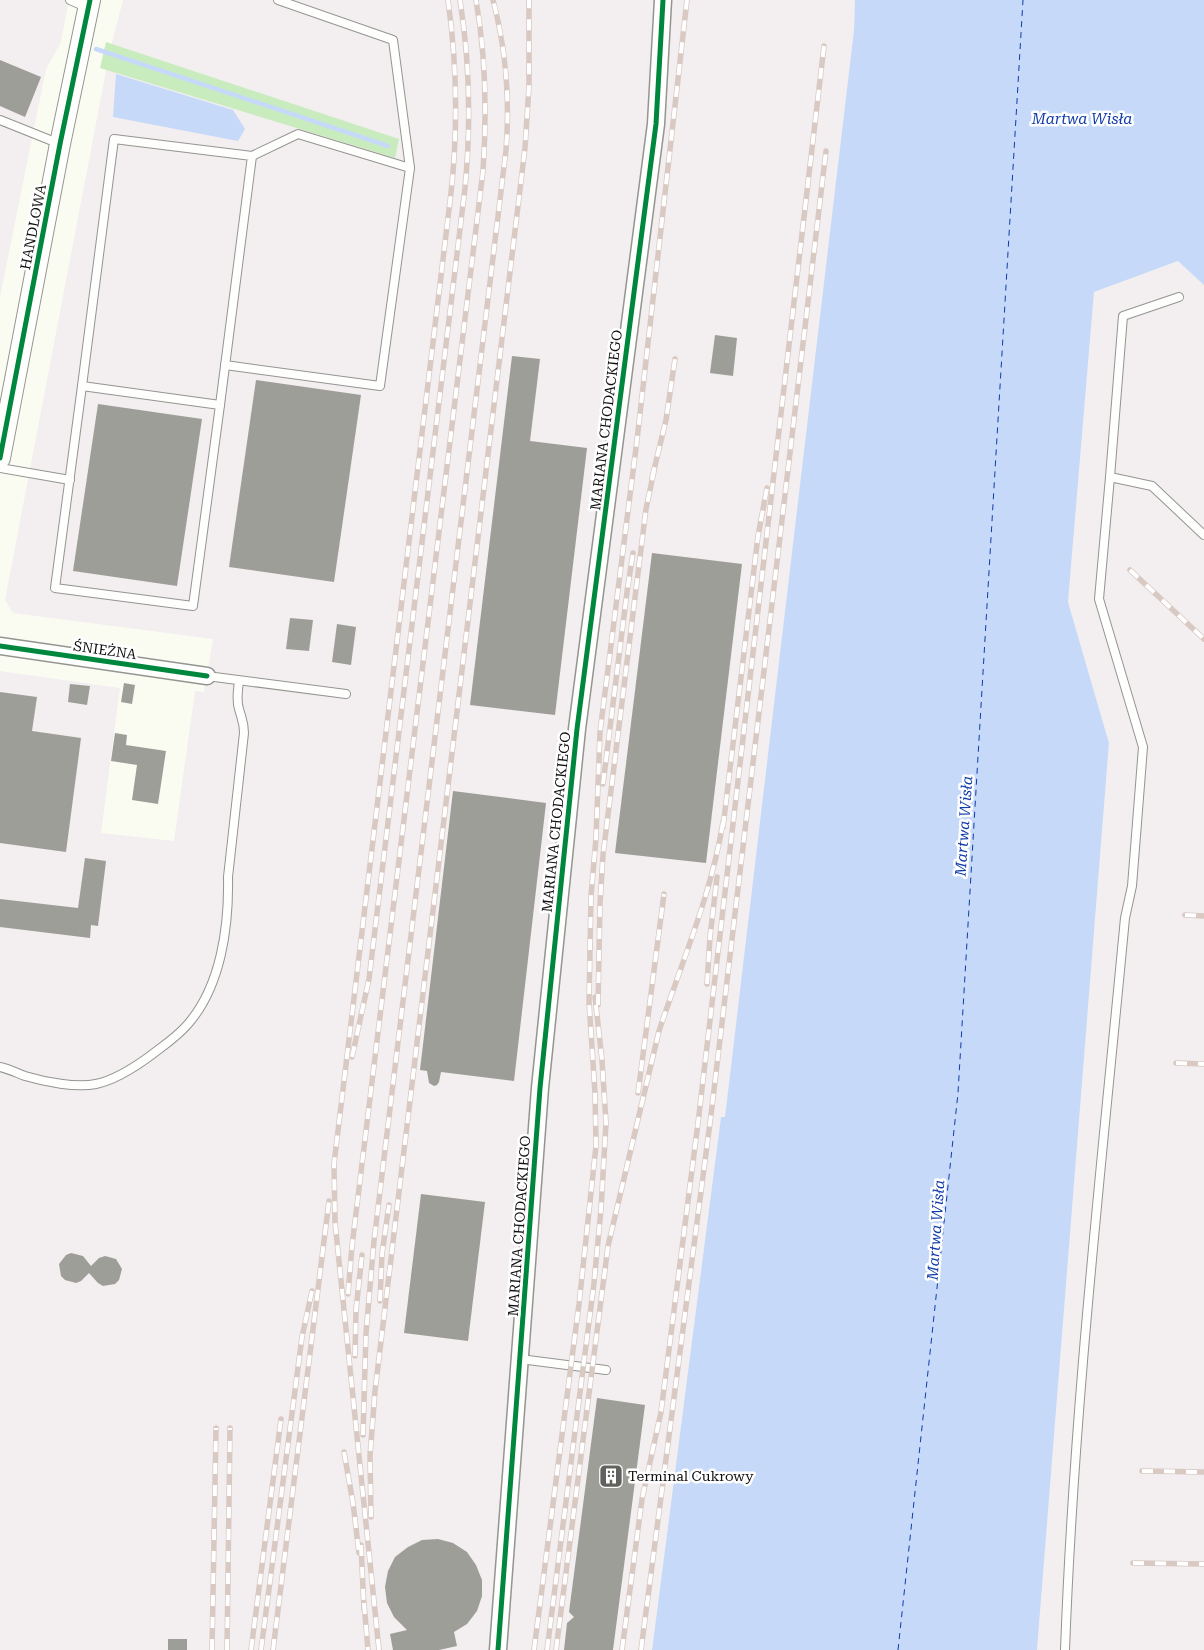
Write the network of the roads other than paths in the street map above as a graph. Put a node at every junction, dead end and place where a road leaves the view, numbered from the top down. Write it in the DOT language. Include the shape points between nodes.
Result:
graph roads {
  1 [pos="70,0"];
  2 [pos="278,0"];
  3 [pos="663,0"];
  4 [pos="89,4"];
  5 [pos="0,120"];
  6 [pos="60,144"];
  7 [pos="252,156"];
  8 [pos="410,168"];
  9 [pos="1178,297"];
  10 [pos="225,364"];
  11 [pos="82,386"];
  12 [pos="220,405"];
  13 [pos="0,458"];
  14 [pos="0,468"];
  15 [pos="1110,477"];
  16 [pos="70,480"];
  17 [pos="1204,535"];
  18 [pos="0,646"];
  19 [pos="207,676"];
  20 [pos="239,681"];
  21 [pos="346,694"];
  22 [pos="0,1067"];
  23 [pos="520,1358"];
  24 [pos="606,1370"];
  25 [pos="498,1650"];
  26 [pos="1065,1650"];
  1 -- 4 [label="lane"];
  2 -- 8 [label="lane" via="393,40"];
  3 -- 23 [label="street, MARIANA CHODACKIEGO" via="656,124 577,729 540,1088"];
  4 -- 6 [label="street, HANDLOWA"];
  5 -- 6 [label="lane"];
  6 -- 13 [label="street, HANDLOWA"];
  7 -- 8 [label="lane" via="298,134"];
  7 -- 10 [label="lane"];
  7 -- 11 [label="lane" via="114,139"];
  8 -- 10 [label="lane" via="380,386"];
  9 -- 15 [label="lane" via="1123,316"];
  10 -- 12 [label="lane"];
  11 -- 12 [label="lane"];
  11 -- 16 [label="lane"];
  12 -- 16 [label="lane" via="193,606 55,588"];
  14 -- 16 [label="lane"];
  15 -- 17 [label="lane" via="1152,486"];
  15 -- 26 [label="lane" via="1099,599 1143,747 1132,886 1125,918 1086,1332"];
  18 -- 19 [label="street, ŚNIEŻNA"];
  19 -- 20 [label="lane, ŚNIEŻNA"];
  20 -- 21 [label="lane, ŚNIEŻNA"];
  20 -- 22 [label="lane" via="237,699 244,720 244,733 228,869 225,937 206,996 188,1024 167,1043 140,1064 96,1084 50,1082"];
  23 -- 24 [label="lane"];
  23 -- 25 [label="street, MARIANA CHODACKIEGO"];
}
